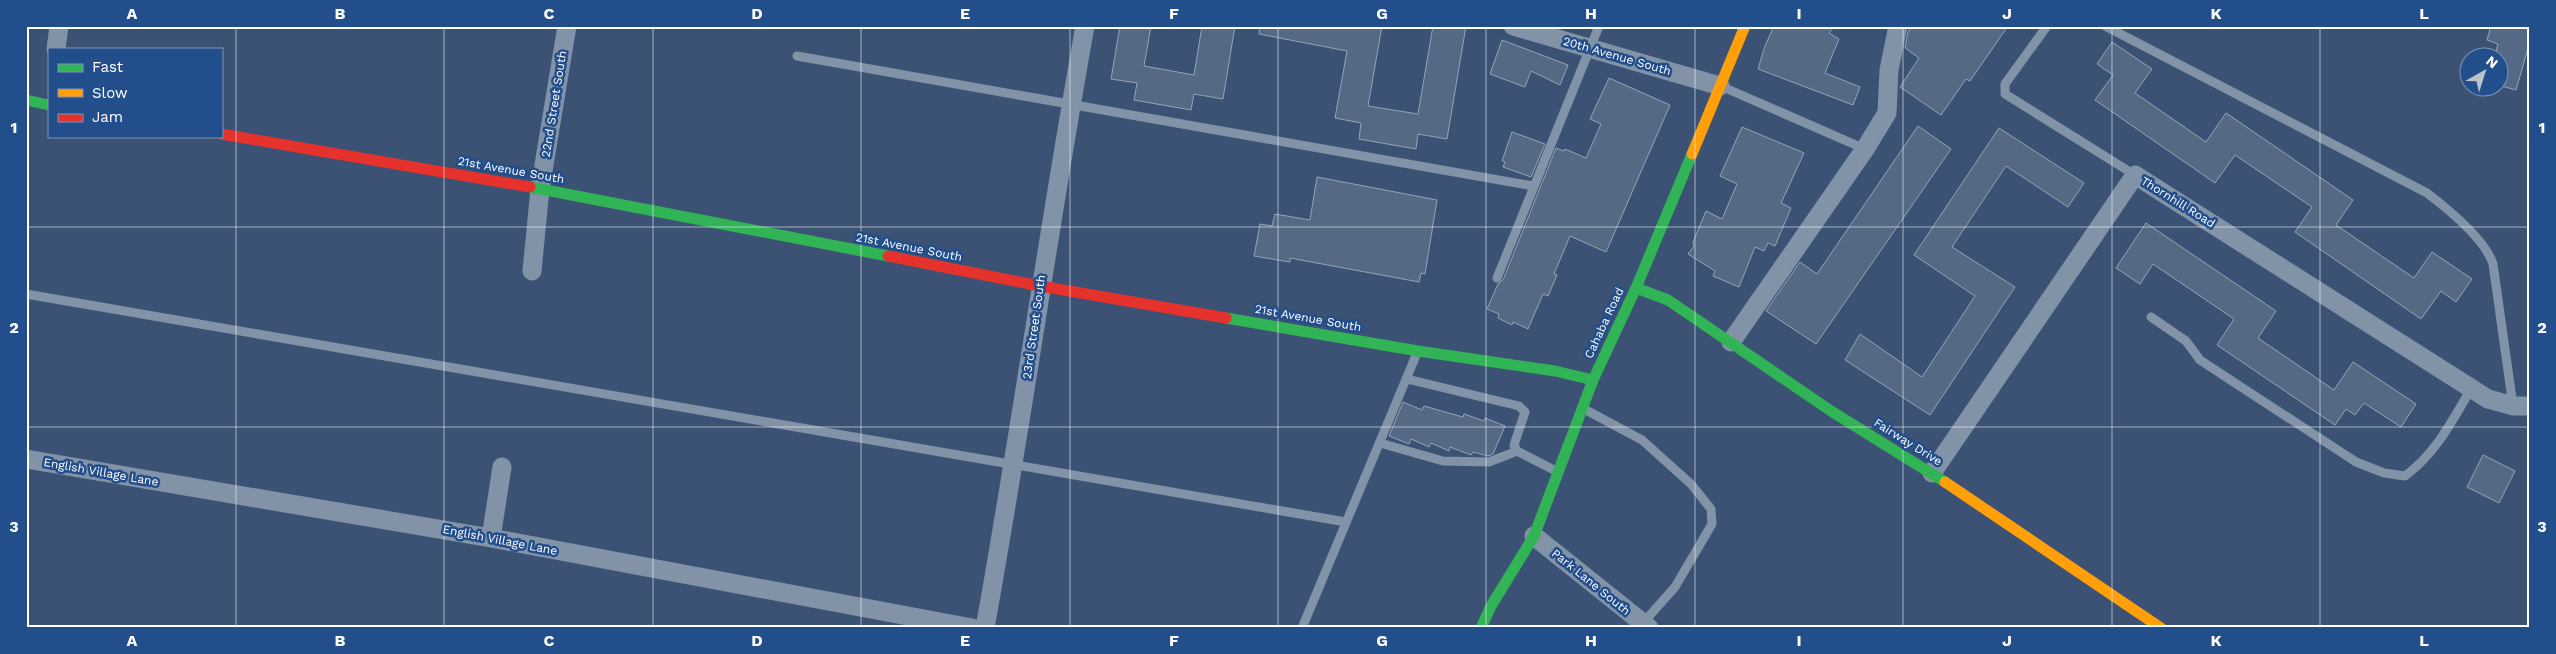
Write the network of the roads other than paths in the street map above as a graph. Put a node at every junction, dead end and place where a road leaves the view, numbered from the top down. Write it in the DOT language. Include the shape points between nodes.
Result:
graph roads {
  1 [pos="59,26"];
  2 [pos="567,26"];
  3 [pos="1085,26"];
  4 [pos="1513,26"];
  5 [pos="1599,26"];
  6 [pos="1745,26"];
  7 [pos="1898,26"];
  8 [pos="2047,26"];
  9 [pos="2105,26"];
  10 [pos="56,48"];
  11 [pos="1590,48"];
  12 [pos="797,56"];
  13 [pos="1720,86"];
  14 [pos="26,100"];
  15 [pos="48,104"];
  16 [pos="1071,104"];
  17 [pos="222,134"];
  18 [pos="1864,149"];
  19 [pos="2135,175"];
  20 [pos="1532,186"];
  21 [pos="540,189"];
  22 [pos="532,271"];
  23 [pos="1497,278"];
  24 [pos="1040,286"];
  25 [pos="1636,288"];
  26 [pos="26,294"];
  27 [pos="2151,318"];
  28 [pos="1731,342"];
  29 [pos="1418,351"];
  30 [pos="1406,379"];
  31 [pos="1593,380"];
  32 [pos="2471,389"];
  33 [pos="2522,406"];
  34 [pos="1581,408"];
  35 [pos="1380,443"];
  36 [pos="1517,452"];
  37 [pos="26,459"];
  38 [pos="1014,465"];
  39 [pos="502,467"];
  40 [pos="1557,472"];
  41 [pos="1932,473"];
  42 [pos="1346,522"];
  43 [pos="1534,536"];
  44 [pos="491,538"];
  45 [pos="1646,626"];
  46 [pos="972,628"];
  47 [pos="985,628"];
  48 [pos="1302,628"];
  49 [pos="1481,628"];
  50 [pos="2161,628"];
  1 -- 10 [label="street"];
  2 -- 21 [label="street, 22nd Street South"];
  3 -- 16 [label="street, 23rd Street South"];
  4 -- 11 [label="street, 20th Avenue South"];
  5 -- 11 [label="lane"];
  6 -- 13 [label="street, Cahaba Road"];
  7 -- 18 [label="street" via="1889,70 1887,113"];
  8 -- 19 [label="lane" via="2005,84 2005,94"];
  9 -- 33 [label="lane" via="2427,192 2441,203 2488,251"];
  11 -- 13 [label="street, 20th Avenue South"];
  11 -- 20 [label="lane"];
  12 -- 16 [label="lane"];
  13 -- 18 [label="lane"];
  13 -- 25 [label="street, Cahaba Road"];
  14 -- 15 [label="street"];
  16 -- 20 [label="lane"];
  16 -- 24 [label="street, 23rd Street South"];
  17 -- 21 [label="street, 21st Avenue South"];
  18 -- 28 [label="street"];
  19 -- 32 [label="street, Thornhill Road"];
  19 -- 41 [label="street, Thornhill Road"];
  20 -- 23 [label="lane"];
  21 -- 22 [label="street, 22nd Street South"];
  21 -- 24 [label="street, 21st Avenue South"];
  24 -- 29 [label="street, 21st Avenue South"];
  24 -- 38 [label="street, 23rd Street South"];
  25 -- 28 [label="street, Fairway Drive" via="1668,300"];
  25 -- 31 [label="street, Cahaba Road"];
  26 -- 38 [label="lane"];
  27 -- 32 [label="lane" via="2186,341 2200,360 2356,462 2384,473 2405,476 2422,464 2444,436"];
  28 -- 41 [label="street, Fairway Drive" via="1831,411"];
  29 -- 30 [label="lane"];
  29 -- 31 [label="street, 21st Avenue South"];
  30 -- 35 [label="lane"];
  30 -- 36 [label="lane" via="1519,406 1525,412 1514,445"];
  31 -- 34 [label="street, Cahaba Road"];
  32 -- 33 [label="street, Thornhill Road" via="2488,399"];
  34 -- 40 [label="street, Cahaba Road"];
  34 -- 45 [label="lane" via="1642,440 1711,509 1712,524 1675,587"];
  35 -- 36 [label="lane" via="1443,461 1489,462"];
  35 -- 42 [label="lane"];
  36 -- 40 [label="lane"];
  37 -- 44 [label="street, English Village Lane"];
  38 -- 42 [label="lane"];
  38 -- 47 [label="street, 23rd Street South"];
  39 -- 44 [label="street"];
  40 -- 43 [label="street, Cahaba Road"];
  41 -- 50 [label="street, Fairway Drive"];
  42 -- 48 [label="lane"];
  43 -- 45 [label="street, Park Lane South"];
  43 -- 49 [label="street, Cahaba Road" via="1490,606"];
  44 -- 46 [label="street, English Village Lane"];
}
